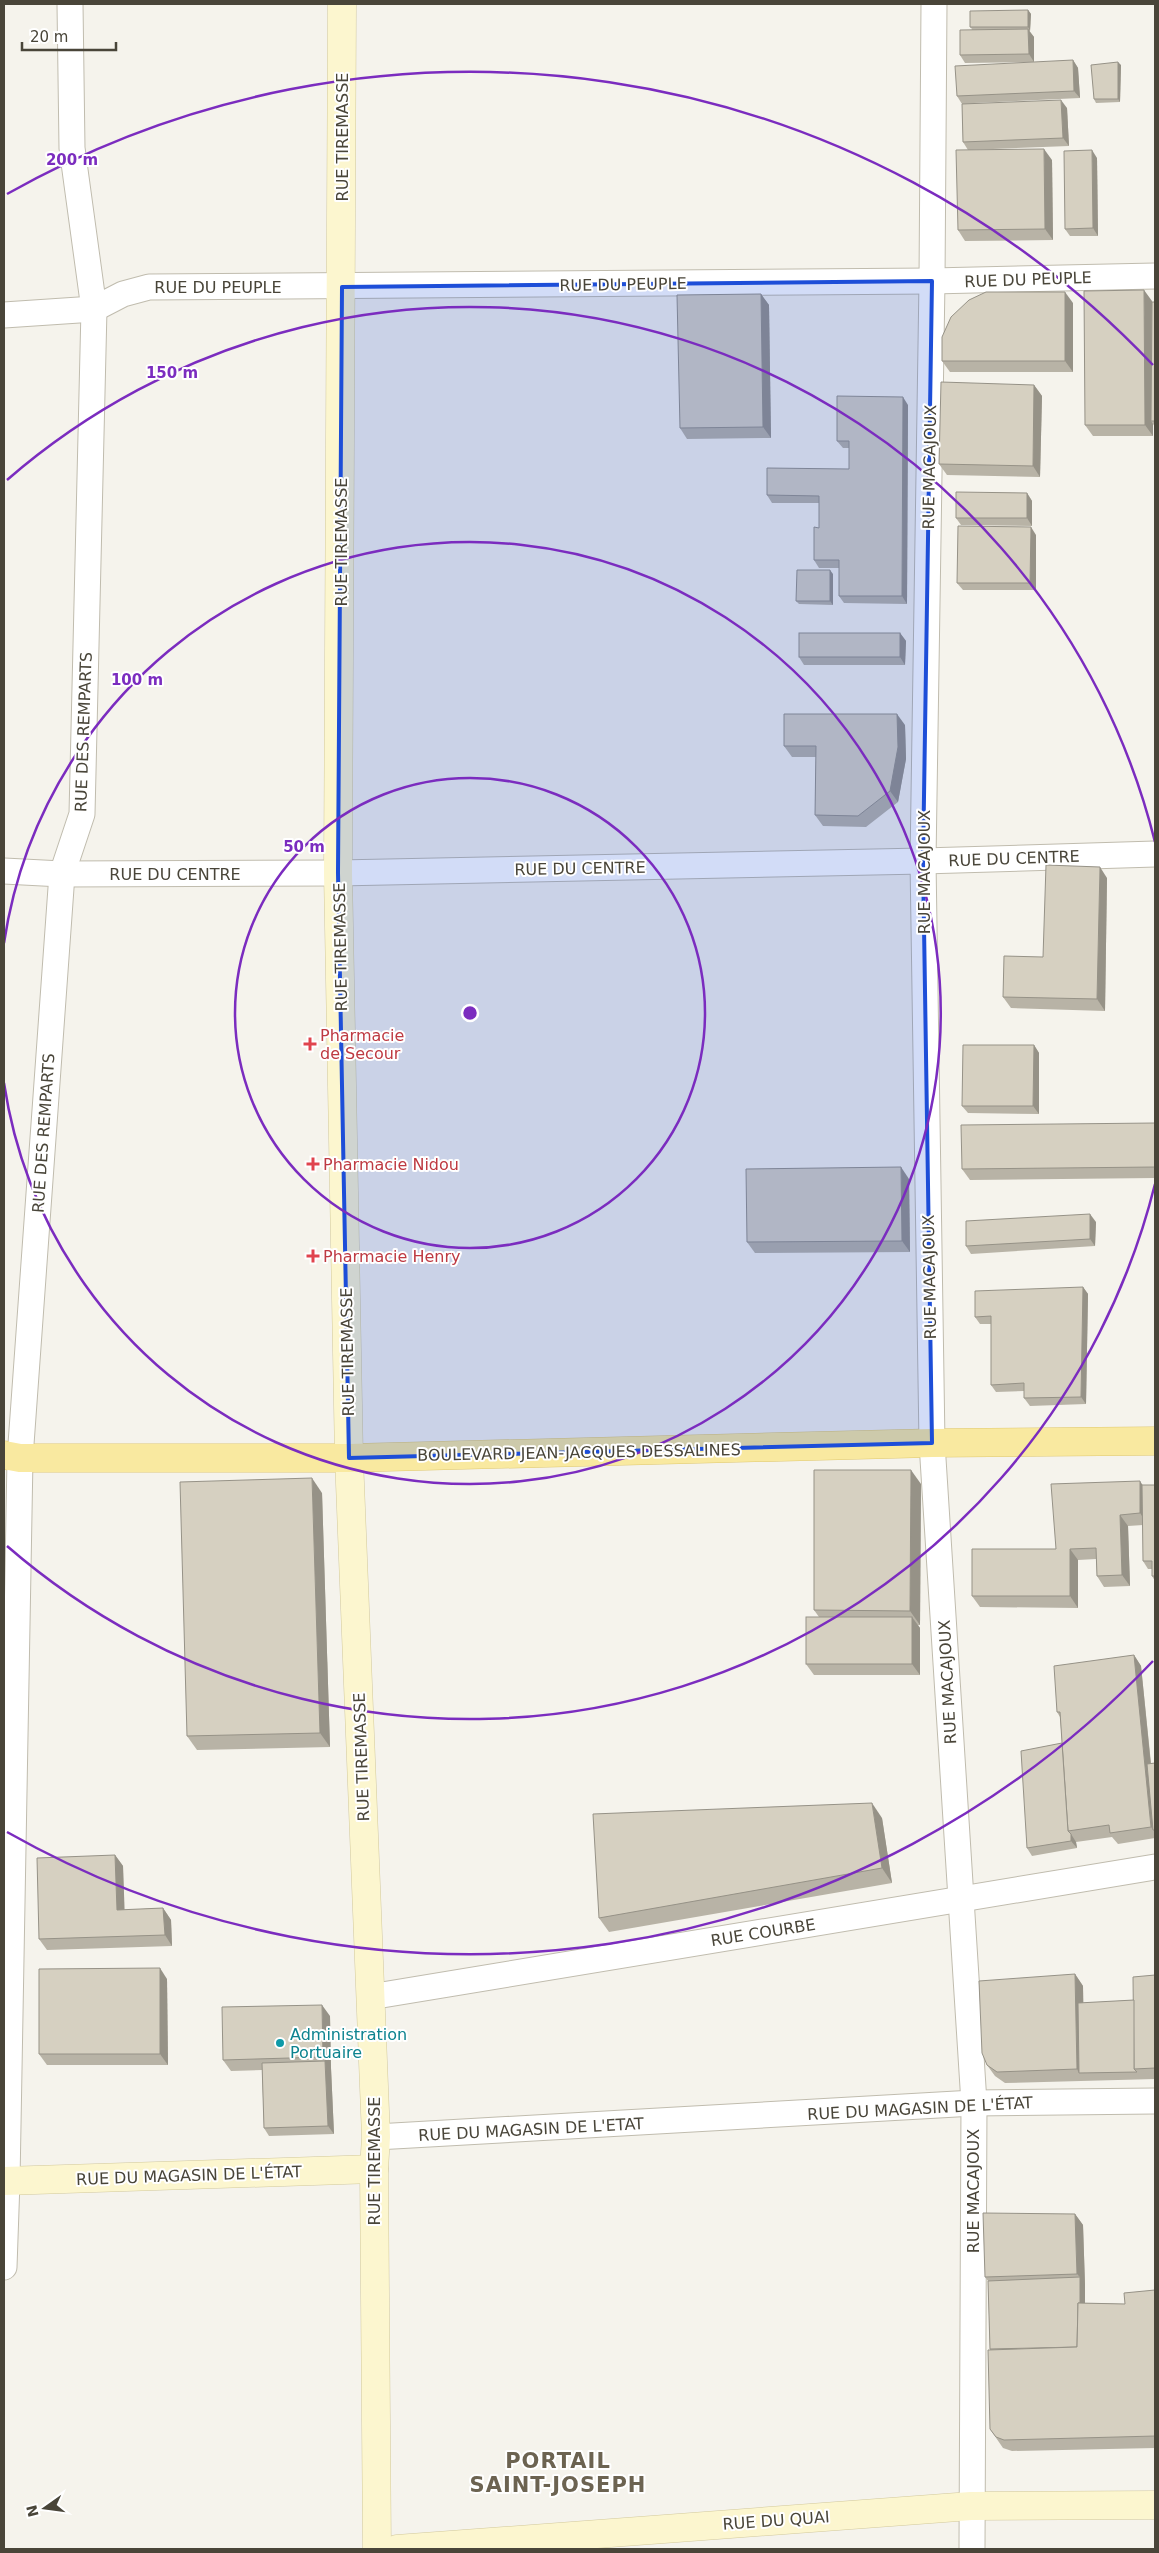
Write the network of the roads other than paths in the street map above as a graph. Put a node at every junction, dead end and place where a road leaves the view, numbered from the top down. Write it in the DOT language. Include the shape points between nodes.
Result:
graph roads {
  1 [pos="70,4"];
  2 [pos="342,4"];
  3 [pos="934,4"];
  4 [pos="1155,276"];
  5 [pos="932,281"];
  6 [pos="342,287"];
  7 [pos="94,309"];
  8 [pos="4,315"];
  9 [pos="1155,854"];
  10 [pos="922,861"];
  11 [pos="4,871"];
  12 [pos="62,874"];
  13 [pos="338,874"];
  14 [pos="1155,1441"];
  15 [pos="932,1443"];
  16 [pos="12,1457"];
  17 [pos="349,1458"];
  18 [pos="1155,1867"];
  19 [pos="960,1899"];
  20 [pos="370,1997"];
  21 [pos="1155,2101"];
  22 [pos="974,2104"];
  23 [pos="685,2121"];
  24 [pos="376,2137"];
  25 [pos="374,2169"];
  26 [pos="6,2181"];
  27 [pos="4,2267"];
  28 [pos="1155,2505"];
  29 [pos="971,2506"];
  30 [pos="377,2549"];
  31 [pos="397,2549"];
  32 [pos="972,2549"];
  1 -- 7 [label="street, RUE DES REMPARTS" via="72,148"];
  2 -- 6 [label="street, RUE TIREMASSE"];
  3 -- 5 [label="street, RUE MACAJOUX"];
  4 -- 5 [label="street, RUE DU PEUPLE"];
  5 -- 6 [label="street, RUE DU PEUPLE"];
  5 -- 10 [label="street, RUE MACAJOUX"];
  6 -- 7 [label="street, RUE DU PEUPLE" via="149,287 124,294"];
  6 -- 13 [label="street, RUE TIREMASSE"];
  7 -- 8 [label="street"];
  7 -- 12 [label="street, RUE DES REMPARTS" via="82,814"];
  9 -- 10 [label="street, RUE DU CENTRE"];
  10 -- 13 [label="street, RUE DU CENTRE"];
  10 -- 15 [label="street, RUE MACAJOUX"];
  11 -- 12 [label="street, RUE DU CENTRE"];
  12 -- 13 [label="street, RUE DU CENTRE"];
  12 -- 16 [label="street, RUE DES REMPARTS"];
  13 -- 17 [label="street, RUE TIREMASSE"];
  14 -- 15 [label="main road, BOULEVARD JEAN-JACQUES DESSALINES"];
  15 -- 17 [label="main road, BOULEVARD JEAN-JACQUES DESSALINES"];
  15 -- 19 [label="street, RUE MACAJOUX"];
  16 -- 17 [label="main road, BOULEVARD JEAN-JACQUES DESSALINES"];
  16 -- 26 [label="street, RUE DES REMPARTS"];
  17 -- 20 [label="street, RUE TIREMASSE"];
  18 -- 19 [label="street, RUE COURBE"];
  19 -- 20 [label="street, RUE COURBE"];
  19 -- 22 [label="street, RUE MACAJOUX"];
  20 -- 24 [label="street, RUE TIREMASSE"];
  21 -- 22 [label="street, RUE DU MAGASIN DE L'ÉTAT"];
  22 -- 23 [label="street, RUE DU MAGASIN DE L'ÉTAT"];
  22 -- 29 [label="street, RUE MACAJOUX"];
  23 -- 24 [label="street, RUE DU MAGASIN DE L'ETAT"];
  24 -- 25 [label="street, RUE TIREMASSE"];
  25 -- 26 [label="street, RUE DU MAGASIN DE L'ÉTAT"];
  25 -- 30 [label="street, RUE TIREMASSE"];
  26 -- 27 [label="street, RUE DES REMPARTS"];
  28 -- 29 [label="street, RUE DU QUAI"];
  29 -- 31 [label="street, RUE DU QUAI"];
  29 -- 32 [label="street, RUE MACAJOUX"];
}
